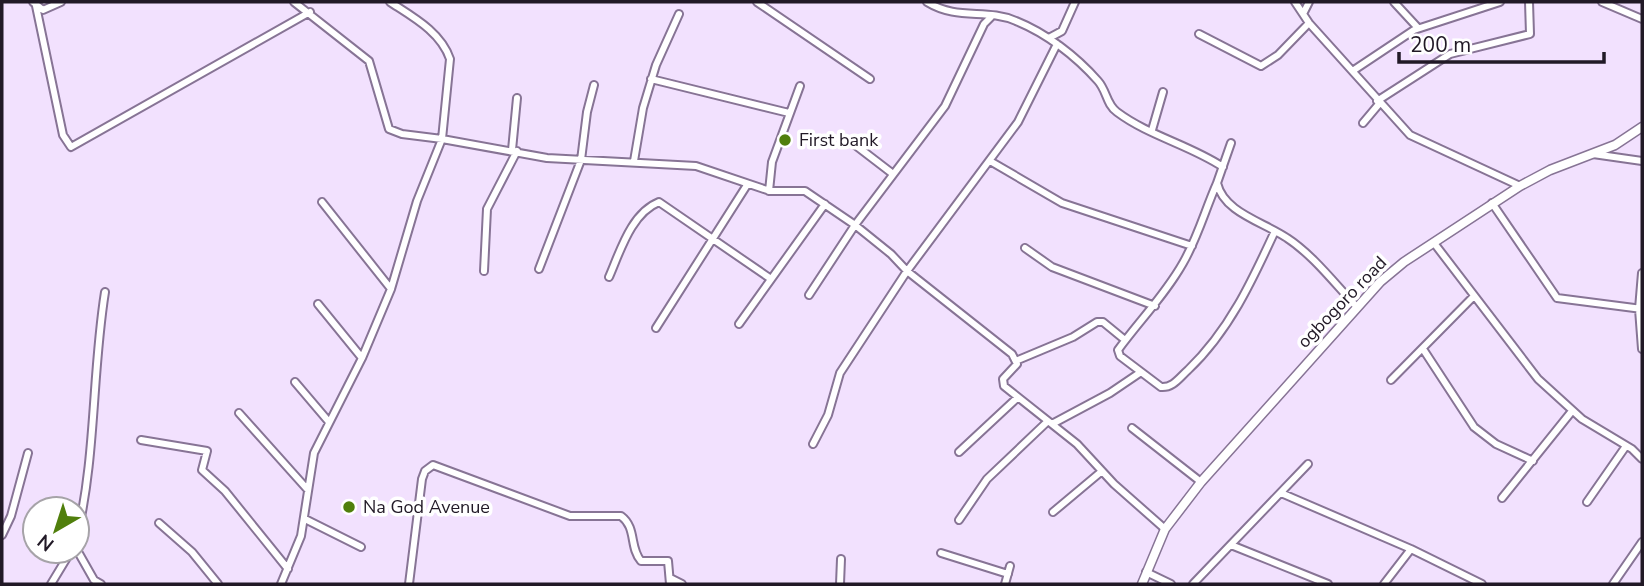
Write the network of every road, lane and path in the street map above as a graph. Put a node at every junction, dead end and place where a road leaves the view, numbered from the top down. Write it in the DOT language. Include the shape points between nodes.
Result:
graph roads {
  1 [pos="61,2"];
  2 [pos="294,2"];
  3 [pos="390,2"];
  4 [pos="757,2"];
  5 [pos="927,2"];
  6 [pos="1076,2"];
  7 [pos="1295,2"];
  8 [pos="1309,2"];
  9 [pos="1394,2"];
  10 [pos="1500,2"];
  11 [pos="1530,2"];
  12 [pos="1602,2"];
  13 [pos="34,4"];
  14 [pos="1480,4"];
  15 [pos="310,12"];
  16 [pos="679,14"];
  17 [pos="1303,14"];
  18 [pos="991,17"];
  19 [pos="1642,19"];
  20 [pos="1309,23"];
  21 [pos="1418,28"];
  22 [pos="1199,34"];
  23 [pos="1049,38"];
  24 [pos="1057,44"];
  25 [pos="1354,70"];
  26 [pos="652,79"];
  27 [pos="870,79"];
  28 [pos="594,85"];
  29 [pos="800,86"];
  30 [pos="1163,92"];
  31 [pos="517,98"];
  32 [pos="1378,102"];
  33 [pos="789,113"];
  34 [pos="1363,123"];
  35 [pos="1642,127"];
  36 [pos="1152,130"];
  37 [pos="442,139"];
  38 [pos="850,141"];
  39 [pos="1231,143"];
  40 [pos="514,150"];
  41 [pos="1593,154"];
  42 [pos="581,160"];
  43 [pos="1642,160"];
  44 [pos="634,161"];
  45 [pos="990,161"];
  46 [pos="1223,167"];
  47 [pos="893,174"];
  48 [pos="1217,183"];
  49 [pos="747,185"];
  50 [pos="1520,186"];
  51 [pos="769,191"];
  52 [pos="322,202"];
  53 [pos="1492,203"];
  54 [pos="825,204"];
  55 [pos="855,225"];
  56 [pos="1275,231"];
  57 [pos="713,238"];
  58 [pos="1434,243"];
  59 [pos="1192,246"];
  60 [pos="1025,248"];
  61 [pos="539,269"];
  62 [pos="484,271"];
  63 [pos="908,271"];
  64 [pos="1642,273"];
  65 [pos="609,277"];
  66 [pos="771,279"];
  67 [pos="391,289"];
  68 [pos="105,292"];
  69 [pos="809,295"];
  70 [pos="1473,297"];
  71 [pos="318,304"];
  72 [pos="1156,306"];
  73 [pos="1356,306"];
  74 [pos="1641,309"];
  75 [pos="739,324"];
  76 [pos="656,328"];
  77 [pos="1125,340"];
  78 [pos="1423,349"];
  79 [pos="1642,349"];
  80 [pos="362,358"];
  81 [pos="1018,360"];
  82 [pos="1141,372"];
  83 [pos="1391,380"];
  84 [pos="295,382"];
  85 [pos="1017,397"];
  86 [pos="1573,411"];
  87 [pos="239,413"];
  88 [pos="329,422"];
  89 [pos="1050,422"];
  90 [pos="1132,428"];
  91 [pos="141,440"];
  92 [pos="813,444"];
  93 [pos="1626,446"];
  94 [pos="959,452"];
  95 [pos="28,453"];
  96 [pos="1642,459"];
  97 [pos="1533,461"];
  98 [pos="1308,464"];
  99 [pos="1102,471"];
  100 [pos="1201,482"];
  101 [pos="308,490"];
  102 [pos="1281,492"];
  103 [pos="87,495"];
  104 [pos="1502,498"];
  105 [pos="1587,502"];
  106 [pos="1053,512"];
  107 [pos="305,519"];
  108 [pos="959,520"];
  109 [pos="159,523"];
  110 [pos="1165,529"];
  111 [pos="2,534"];
  112 [pos="1642,544"];
  113 [pos="1231,545"];
  114 [pos="360,547"];
  115 [pos="1411,549"];
  116 [pos="941,553"];
  117 [pos="841,559"];
  118 [pos="63,565"];
  119 [pos="86,565"];
  120 [pos="1010,566"];
  121 [pos="288,569"];
  122 [pos="1146,572"];
  123 [pos="1008,574"];
  124 [pos="670,581"];
  125 [pos="51,584"];
  126 [pos="101,584"];
  127 [pos="218,584"];
  128 [pos="281,584"];
  129 [pos="409,584"];
  130 [pos="682,584"];
  131 [pos="840,584"];
  132 [pos="1005,584"];
  133 [pos="1142,584"];
  134 [pos="1171,584"];
  135 [pos="1194,584"];
  136 [pos="1328,584"];
  137 [pos="1384,584"];
  138 [pos="1482,584"];
  139 [pos="1613,584"];
  1 -- 13 [label="street" via="43,10"];
  2 -- 15 [label="street"];
  3 -- 37 [label="street" via="432,31 446,48 450,59"];
  4 -- 27 [label="street"];
  5 -- 18 [label="street" via="950,13"];
  6 -- 23 [label="street" via="1062,31"];
  7 -- 17 [label="street"];
  8 -- 17 [label="street"];
  9 -- 21 [label="street"];
  10 -- 14 [label="street"];
  11 -- 32 [label="street" via="1531,32 1527,35 1450,54"];
  12 -- 19 [label="street"];
  13 -- 15 [label="street" via="63,135 71,147"];
  14 -- 21 [label="street"];
  15 -- 37 [label="street" via="369,61 389,130"];
  16 -- 26 [label="street"];
  17 -- 20 [label="street"];
  18 -- 23 [label="street" via="1014,19"];
  18 -- 47 [label="street" via="944,106"];
  20 -- 22 [label="street" via="1261,66"];
  20 -- 25 [label="street"];
  21 -- 25 [label="street"];
  23 -- 24 [label="street"];
  24 -- 36 [label="street" via="1100,82 1112,108"];
  24 -- 45 [label="street" via="1023,113"];
  25 -- 32 [label="street"];
  26 -- 33 [label="street"];
  26 -- 44 [label="street"];
  28 -- 42 [label="street"];
  29 -- 33 [label="street"];
  30 -- 36 [label="street"];
  31 -- 40 [label="street"];
  32 -- 34 [label="street"];
  32 -- 50 [label="street" via="1410,135"];
  33 -- 51 [label="street" via="772,162"];
  35 -- 41 [label="street, ogbogoro road"];
  36 -- 46 [label="street"];
  37 -- 40 [label="street"];
  37 -- 67 [label="street" via="417,201"];
  38 -- 47 [label="street"];
  39 -- 46 [label="street"];
  40 -- 42 [label="street"];
  40 -- 62 [label="street" via="487,209"];
  41 -- 43 [label="street"];
  41 -- 50 [label="street, ogbogoro road"];
  42 -- 44 [label="street"];
  42 -- 61 [label="street"];
  44 -- 49 [label="street" via="696,166"];
  45 -- 59 [label="street" via="1062,203"];
  45 -- 63 [label="street"];
  46 -- 48 [label="street"];
  47 -- 55 [label="street"];
  48 -- 56 [label="street" via="1222,196 1235,208"];
  48 -- 59 [label="street"];
  49 -- 51 [label="street"];
  49 -- 57 [label="street"];
  50 -- 53 [label="street, ogbogoro road"];
  51 -- 54 [label="street" via="797,188"];
  52 -- 67 [label="street"];
  53 -- 58 [label="street, ogbogoro road"];
  53 -- 74 [label="street" via="1557,298"];
  54 -- 55 [label="street"];
  54 -- 66 [label="street"];
  55 -- 63 [label="street"];
  55 -- 69 [label="street"];
  56 -- 73 [label="street" via="1289,239"];
  56 -- 82 [label="street" via="1247,291 1203,356 1166,387"];
  57 -- 65 [label="street" via="659,201 632,227"];
  57 -- 66 [label="street"];
  57 -- 76 [label="street"];
  58 -- 70 [label="street"];
  58 -- 73 [label="street, ogbogoro road" via="1396,268"];
  59 -- 72 [label="street"];
  60 -- 72 [label="street" via="1052,267"];
  63 -- 81 [label="street"];
  63 -- 92 [label="street" via="840,373 830,410"];
  64 -- 74 [label="street"];
  66 -- 75 [label="street"];
  67 -- 80 [label="street"];
  68 -- 103 [label="street" via="96,352"];
  70 -- 78 [label="street"];
  70 -- 86 [label="street" via="1524,362"];
  71 -- 80 [label="street"];
  72 -- 77 [label="street"];
  73 -- 100 [label="street, ogbogoro road"];
  74 -- 79 [label="street"];
  77 -- 81 [label="street" via="1097,323"];
  77 -- 82 [label="street" via="1118,353"];
  78 -- 83 [label="street"];
  78 -- 97 [label="street" via="1474,427 1496,444"];
  80 -- 88 [label="street"];
  81 -- 85 [label="street" via="1003,379 1003,386"];
  82 -- 89 [label="street"];
  84 -- 88 [label="street"];
  85 -- 89 [label="street"];
  85 -- 94 [label="street"];
  86 -- 93 [label="street"];
  86 -- 97 [label="street"];
  87 -- 101 [label="street"];
  88 -- 101 [label="street" via="314,453"];
  89 -- 99 [label="street"];
  89 -- 108 [label="street" via="987,479"];
  90 -- 100 [label="street"];
  91 -- 121 [label="street" via="207,451 202,470 225,491"];
  93 -- 96 [label="street"];
  93 -- 105 [label="street"];
  95 -- 111 [label="street"];
  97 -- 104 [label="street"];
  98 -- 102 [label="street"];
  99 -- 106 [label="street"];
  99 -- 110 [label="street"];
  100 -- 110 [label="street, ogbogoro road"];
  101 -- 107 [label="street"];
  102 -- 113 [label="street"];
  102 -- 115 [label="street"];
  107 -- 114 [label="street"];
  107 -- 121 [label="street"];
  109 -- 127 [label="street" via="192,552"];
  110 -- 122 [label="street, ogbogoro road"];
  112 -- 139 [label="street"];
  113 -- 135 [label="street"];
  113 -- 136 [label="street"];
  115 -- 137 [label="street"];
  115 -- 138 [label="street"];
  116 -- 123 [label="street"];
  117 -- 131 [label="street"];
  118 -- 125 [label="street"];
  119 -- 126 [label="street"];
  120 -- 123 [label="street"];
  121 -- 128 [label="street"];
  122 -- 133 [label="street, ogbogoro road"];
  122 -- 134 [label="street"];
  123 -- 132 [label="street"];
  124 -- 129 [label="street" via="668,561 641,561 637,556 631,526 621,516 570,516 439,466 425,471"];
  124 -- 130 [label="street"];
}
